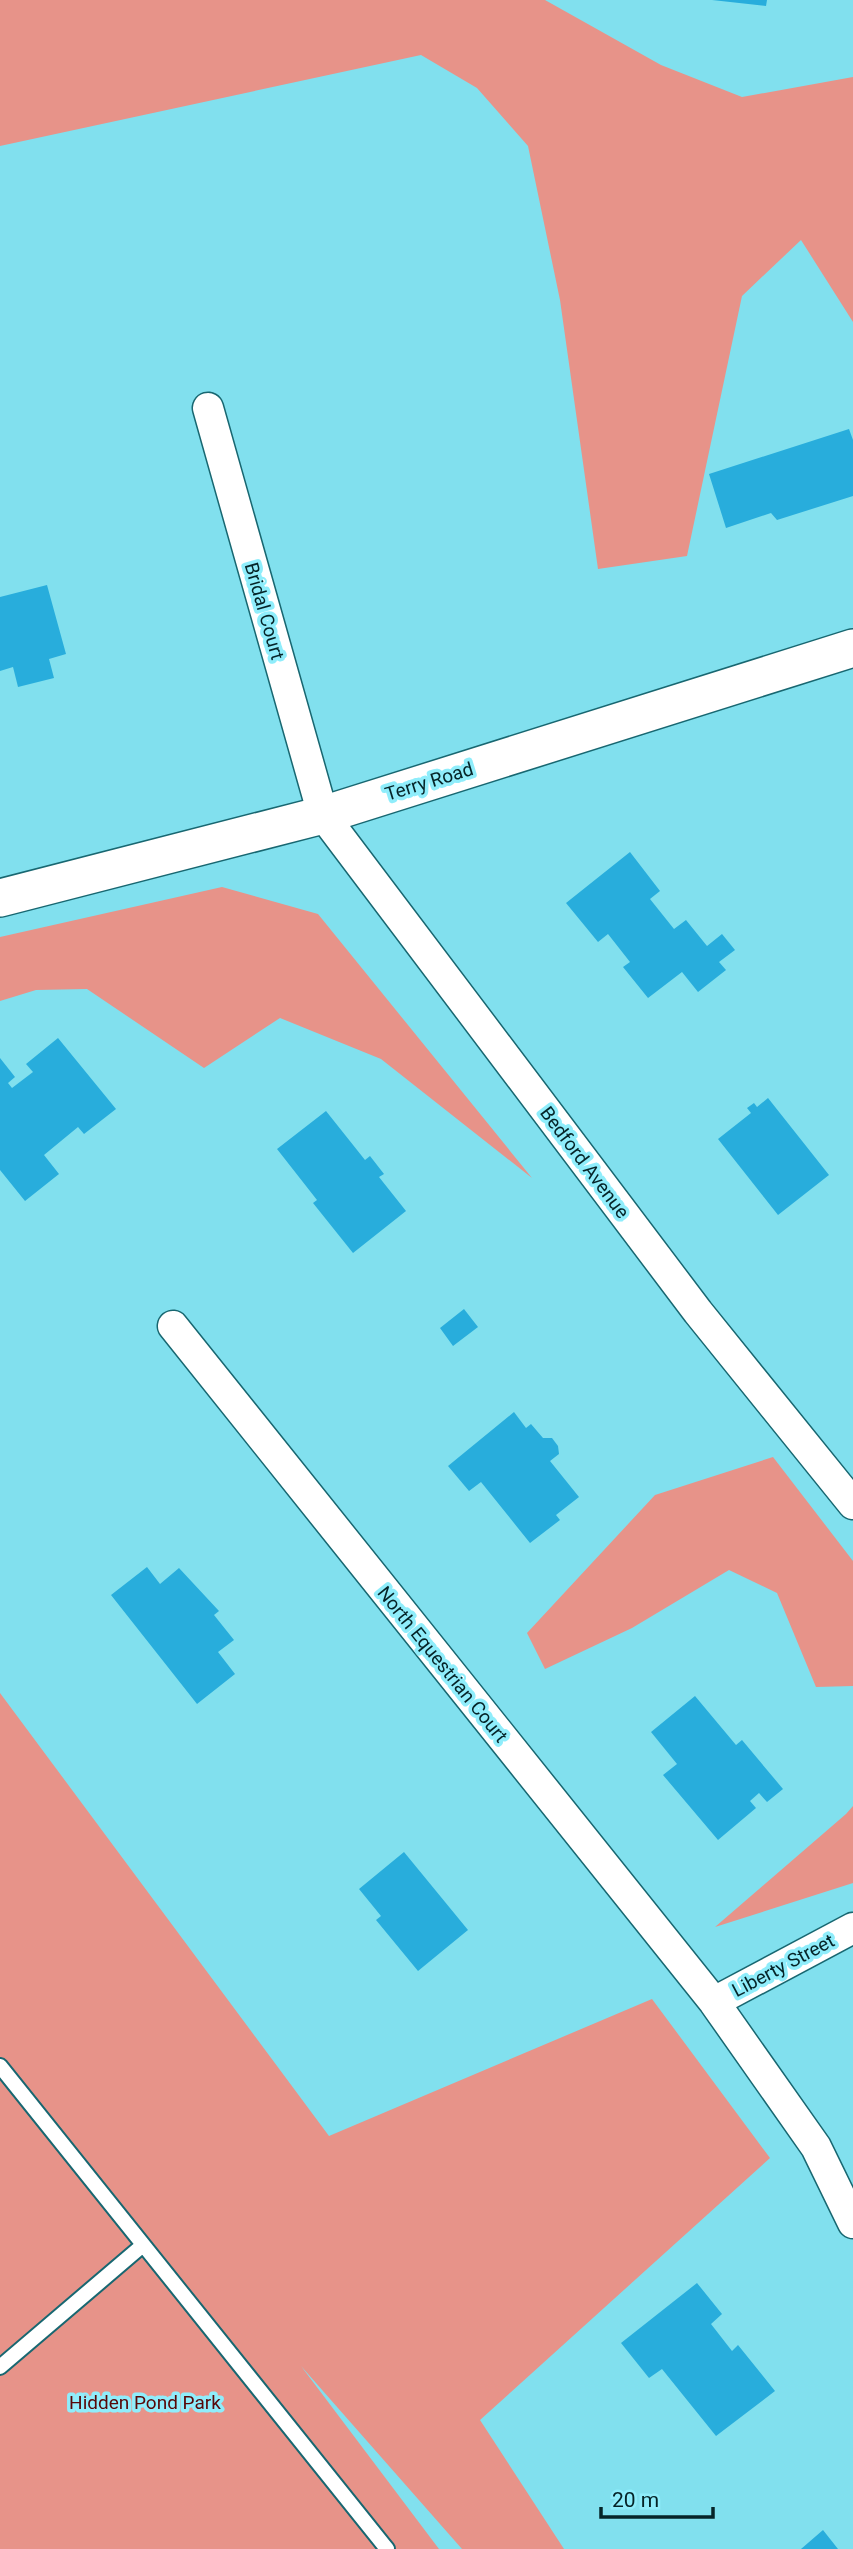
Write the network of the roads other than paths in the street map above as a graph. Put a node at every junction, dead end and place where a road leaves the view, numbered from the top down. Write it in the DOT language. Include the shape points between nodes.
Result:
graph roads {
  1 [pos="208,408"];
  2 [pos="853,648"];
  3 [pos="323,815"];
  4 [pos="0,898"];
  5 [pos="173,1326"];
  6 [pos="853,1504"];
  7 [pos="853,1928"];
  8 [pos="714,2002"];
  9 [pos="0,2066"];
  10 [pos="853,2224"];
  11 [pos="143,2245"];
  12 [pos="0,2367"];
  13 [pos="387,2549"];
  1 -- 3 [label="street, Bridal Court"];
  2 -- 3 [label="street, Terry Road"];
  3 -- 4 [label="street, Terry Road"];
  3 -- 6 [label="street, Bedford Avenue" via="698,1312"];
  5 -- 8 [label="street, North Equestrian Court"];
  7 -- 8 [label="street, Liberty Street"];
  8 -- 10 [label="street, North Equestrian Court" via="816,2147"];
  9 -- 11 [label="lane"];
  11 -- 12 [label="lane"];
  11 -- 13 [label="lane"];
}
